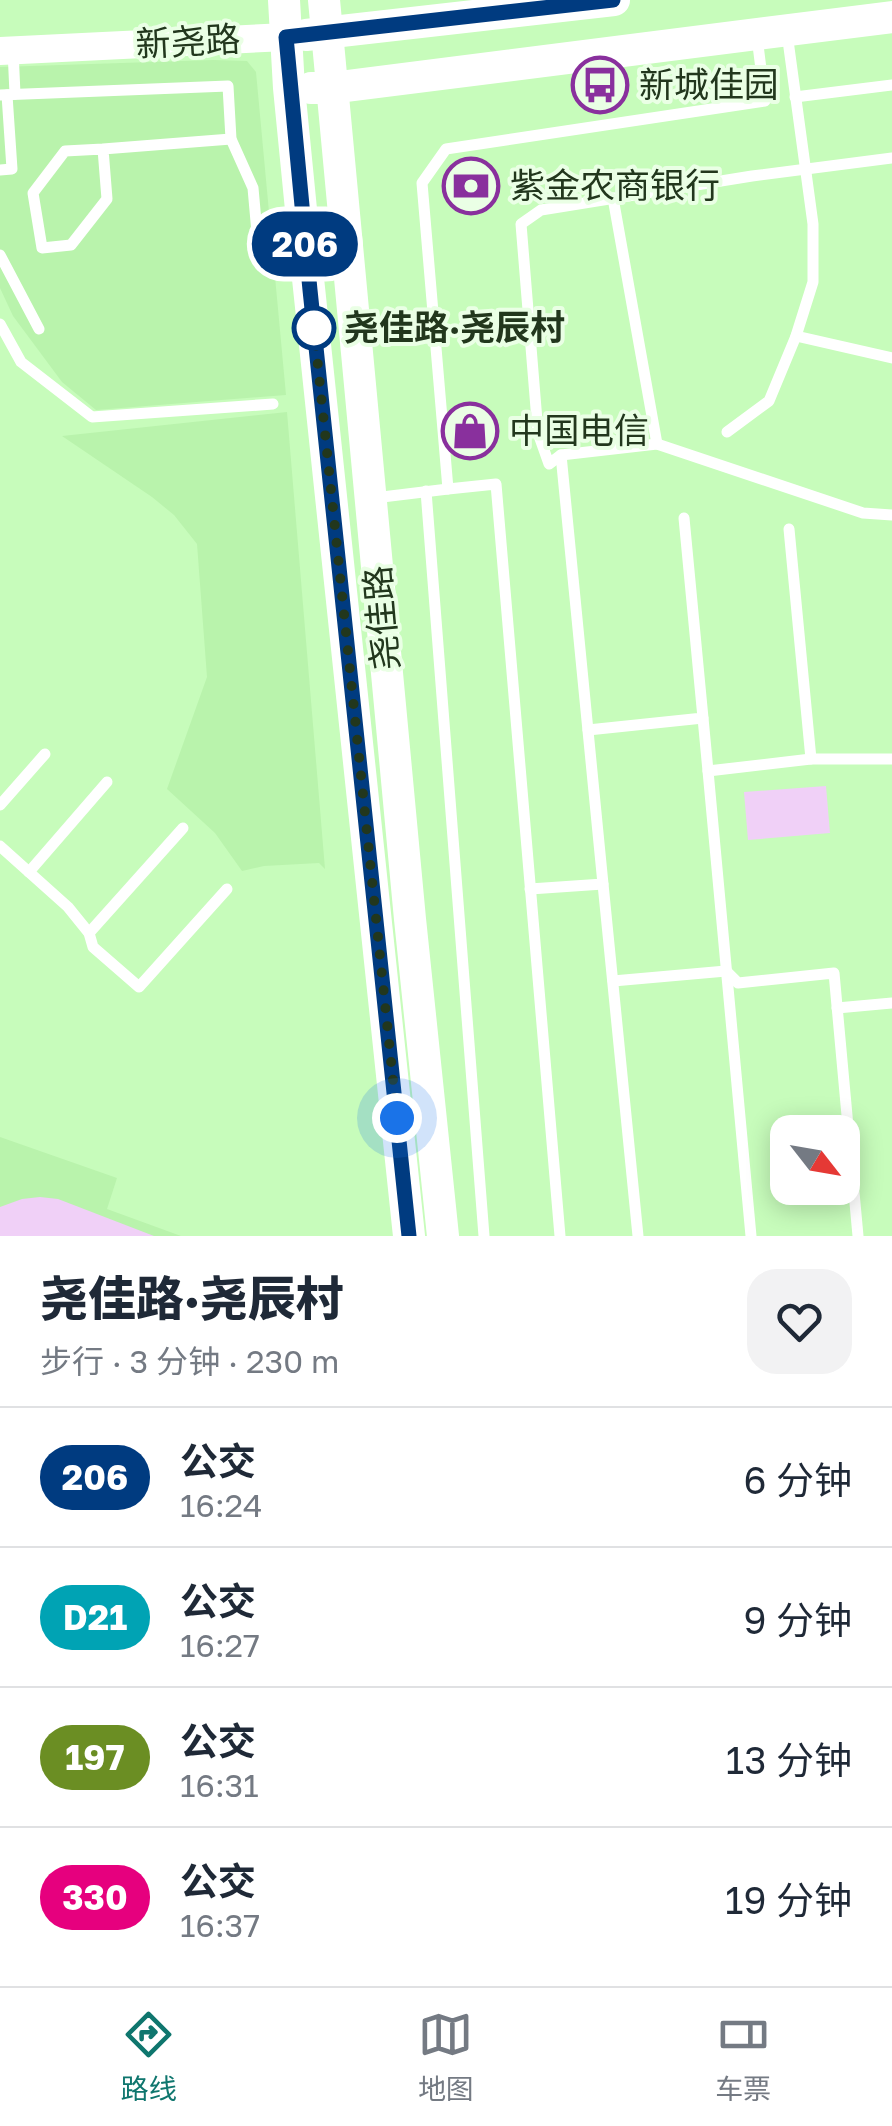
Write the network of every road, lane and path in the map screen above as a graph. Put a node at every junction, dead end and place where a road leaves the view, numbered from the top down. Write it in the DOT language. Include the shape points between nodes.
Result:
graph roads {
  1 [pos="284,0"];
  2 [pos="324,0"];
  3 [pos="614,0"];
  4 [pos="892,17"];
  5 [pos="772,31"];
  6 [pos="327,33"];
  7 [pos="286,37"];
  8 [pos="7,51"];
  9 [pos="892,85"];
  10 [pos="289,88"];
  11 [pos="331,88"];
  12 [pos="8,95"];
  13 [pos="795,97"];
  14 [pos="232,139"];
  15 [pos="103,149"];
  16 [pos="892,158"];
  17 [pos="804,168"];
  18 [pos="0,170"];
  19 [pos="612,198"];
  20 [pos="306,250"];
  21 [pos="0,255"];
  22 [pos="0,324"];
  23 [pos="39,329"];
  24 [pos="796,336"];
  25 [pos="892,358"];
  26 [pos="272,404"];
  27 [pos="727,432"];
  28 [pos="657,444"];
  29 [pos="561,456"];
  30 [pos="448,490"];
  31 [pos="426,491"];
  32 [pos="370,498"];
  33 [pos="892,515"];
  34 [pos="684,518"];
  35 [pos="789,529"];
  36 [pos="702,718"];
  37 [pos="588,730"];
  38 [pos="45,754"];
  39 [pos="811,759"];
  40 [pos="892,759"];
  41 [pos="708,770"];
  42 [pos="107,782"];
  43 [pos="0,805"];
  44 [pos="183,828"];
  45 [pos="0,846"];
  46 [pos="30,872"];
  47 [pos="603,884"];
  48 [pos="227,889"];
  49 [pos="530,889"];
  50 [pos="89,933"];
  51 [pos="726,970"];
  52 [pos="613,981"];
  53 [pos="892,1003"];
  54 [pos="838,1008"];
  55 [pos="409,1236"];
  56 [pos="443,1236"];
  57 [pos="484,1236"];
  58 [pos="560,1236"];
  59 [pos="638,1236"];
  60 [pos="750,1236"];
  61 [pos="857,1236"];
  1 -- 7 [label="main road, 尧佳路"];
  2 -- 6 [label="main road, 尧佳路"];
  3 -- 6 [label="main road, 新尧路"];
  4 -- 5 [label="main road"];
  5 -- 11 [label="main road"];
  5 -- 13 [label="lane"];
  5 -- 30 [label="lane" via="765,101 446,149 422,183"];
  6 -- 7 [label="main road, 新尧路"];
  6 -- 11 [label="main road, 尧佳路"];
  7 -- 8 [label="street, 新尧路"];
  7 -- 10 [label="main road, 尧佳路"];
  8 -- 12 [label="lane"];
  9 -- 13 [label="lane"];
  10 -- 11 [label="main road"];
  10 -- 20 [label="main road, 尧佳路"];
  11 -- 32 [label="main road, 尧佳路"];
  12 -- 14 [label="lane" via="228,86"];
  12 -- 18 [label="lane" via="12,169"];
  13 -- 17 [label="lane"];
  14 -- 15 [label="lane"];
  14 -- 20 [label="lane" via="253,188 259,255"];
  15 -- 15 [label="lane" via="107,199 71,245 42,248 33,193 65,151"];
  16 -- 17 [label="lane"];
  17 -- 19 [label="lane"];
  17 -- 24 [label="lane" via="813,282"];
  19 -- 28 [label="lane"];
  19 -- 29 [label="lane" via="540,210 522,224 538,433 549,464"];
  20 -- 55 [label="main road, 尧佳路"];
  21 -- 23 [label="lane"];
  22 -- 26 [label="lane" via="21,362 92,417"];
  24 -- 25 [label="lane"];
  24 -- 27 [label="lane" via="769,402"];
  28 -- 29 [label="lane"];
  28 -- 33 [label="lane" via="862,512"];
  29 -- 37 [label="lane"];
  30 -- 31 [label="lane"];
  30 -- 49 [label="lane" via="496,484"];
  31 -- 32 [label="lane"];
  31 -- 57 [label="lane"];
  32 -- 56 [label="main road, 尧佳路"];
  34 -- 36 [label="lane"];
  35 -- 39 [label="lane"];
  36 -- 37 [label="lane"];
  36 -- 41 [label="lane"];
  37 -- 47 [label="lane"];
  38 -- 43 [label="lane"];
  39 -- 40 [label="lane"];
  39 -- 41 [label="lane"];
  41 -- 51 [label="lane"];
  42 -- 46 [label="lane"];
  44 -- 50 [label="lane"];
  45 -- 46 [label="lane"];
  46 -- 50 [label="lane"];
  47 -- 49 [label="lane"];
  47 -- 52 [label="lane"];
  48 -- 50 [label="lane" via="138,988 94,947"];
  49 -- 58 [label="lane"];
  51 -- 52 [label="lane"];
  51 -- 54 [label="lane" via="738,983 834,973"];
  51 -- 60 [label="lane"];
  52 -- 59 [label="lane"];
  53 -- 54 [label="lane"];
  54 -- 61 [label="lane"];
}
